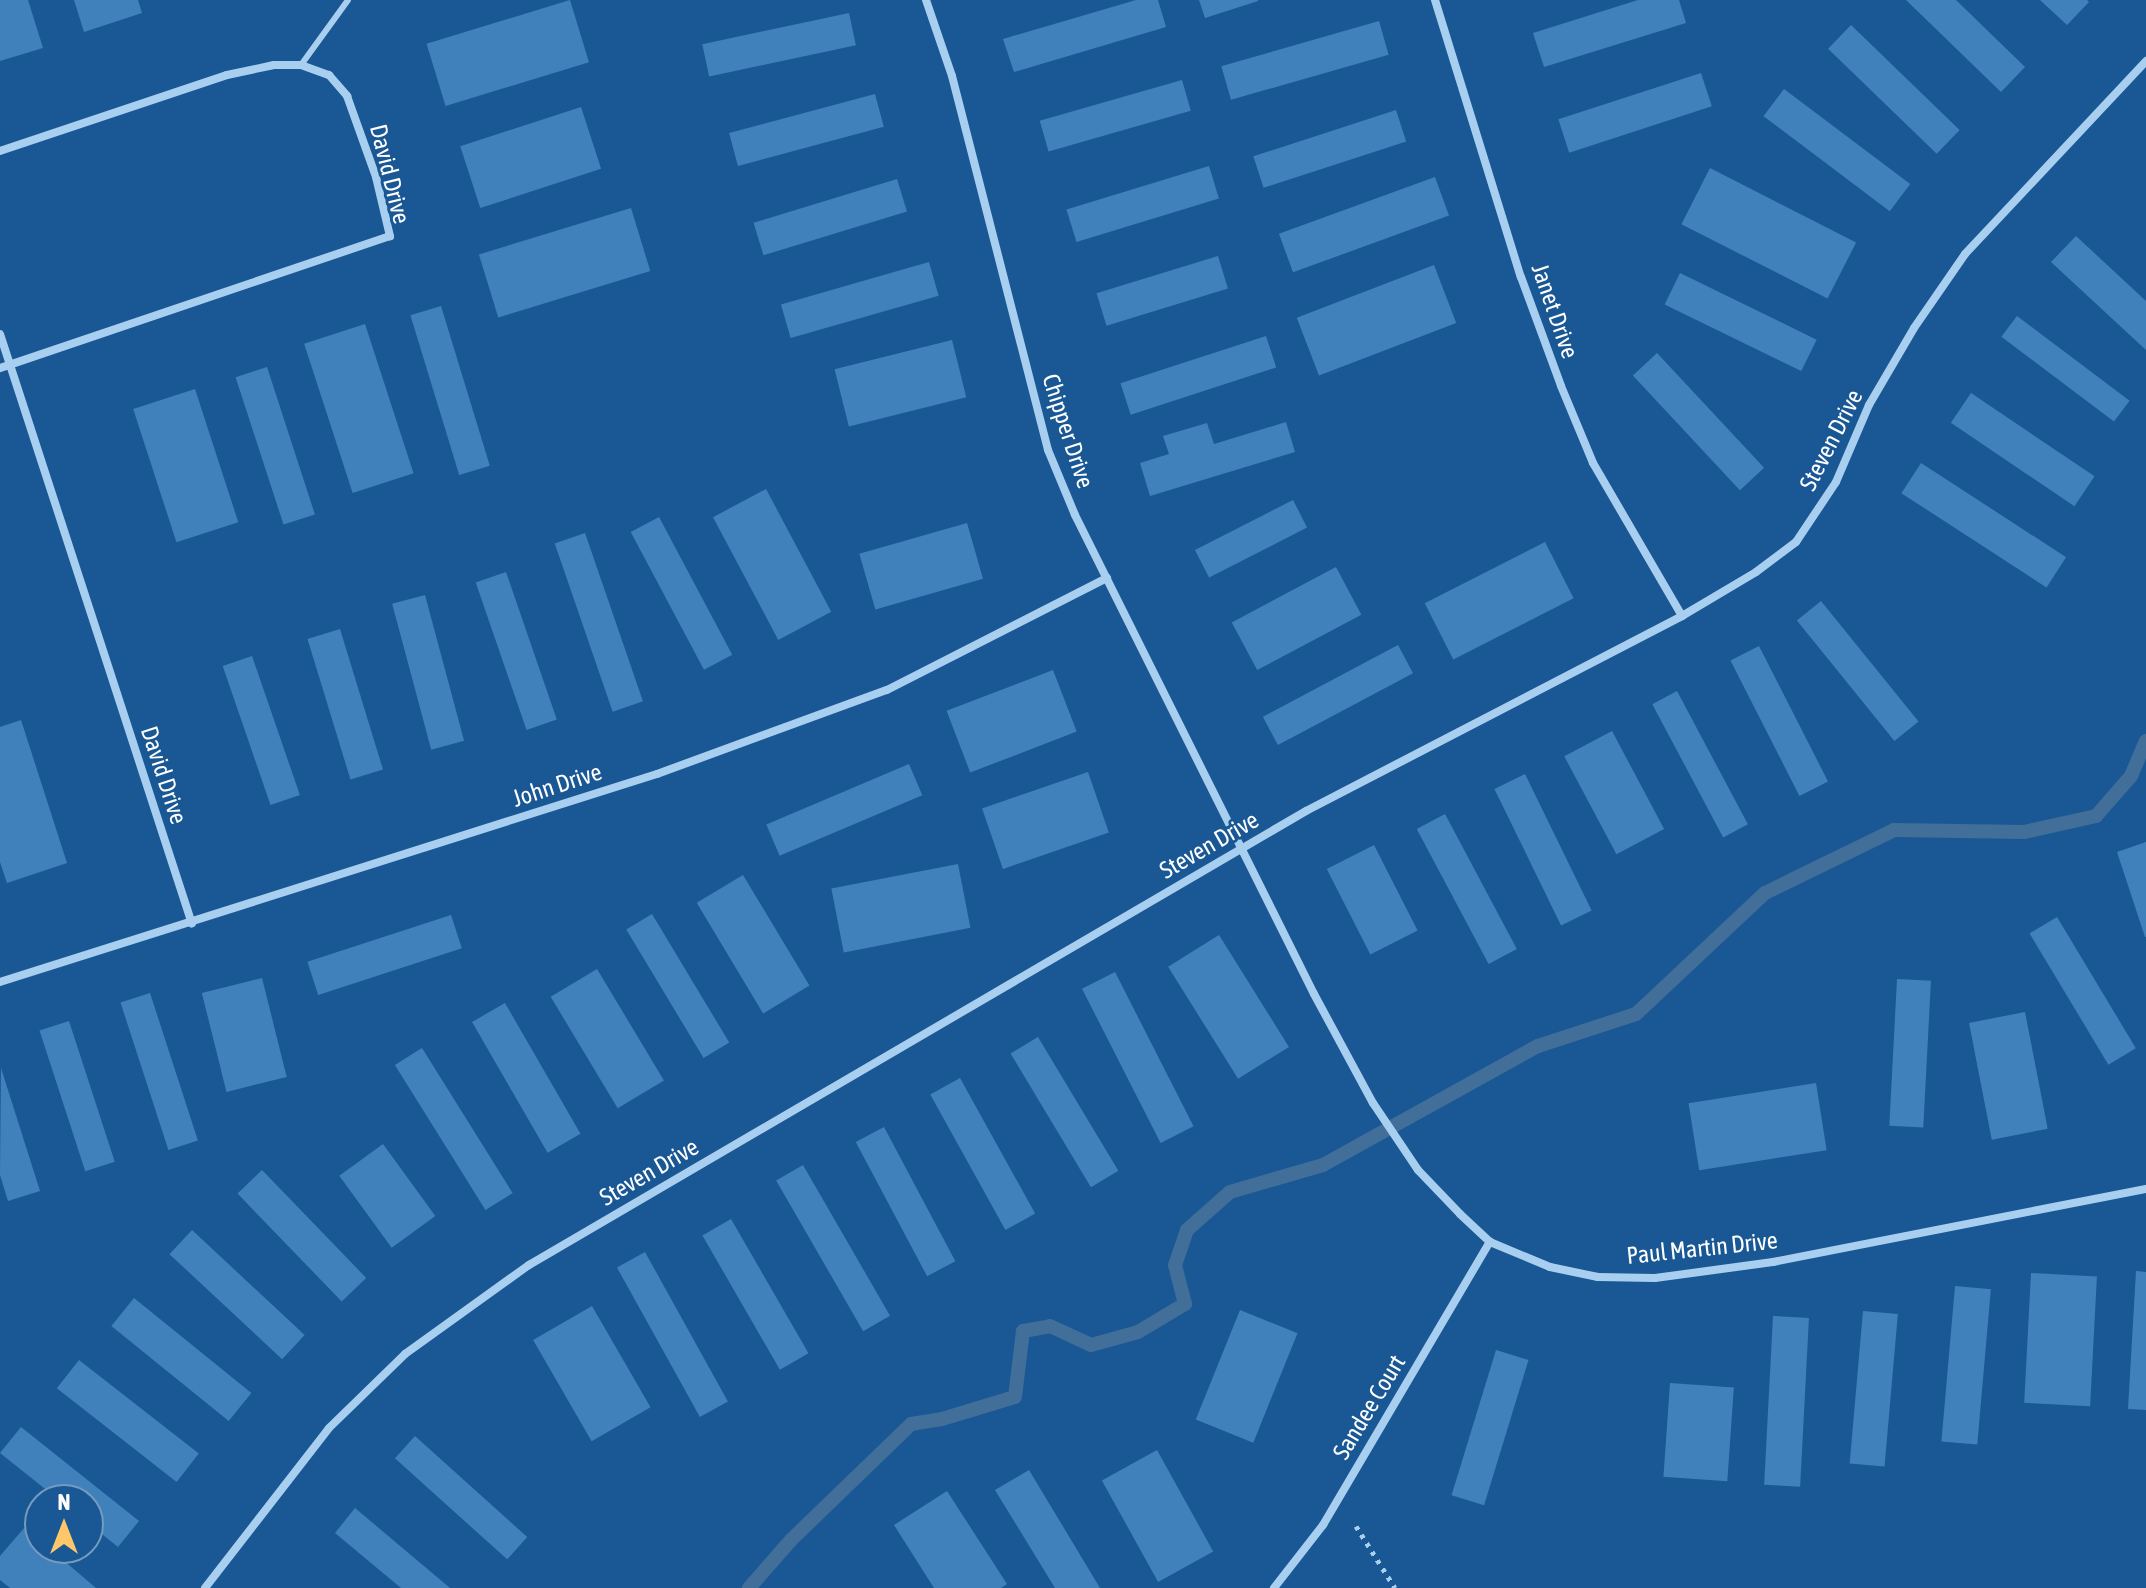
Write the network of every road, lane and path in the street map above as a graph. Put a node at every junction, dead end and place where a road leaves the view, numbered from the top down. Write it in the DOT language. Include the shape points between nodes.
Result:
graph roads {
  1 [pos="348,0"];
  2 [pos="926,0"];
  3 [pos="1435,0"];
  4 [pos="2146,61"];
  5 [pos="301,65"];
  6 [pos="0,151"];
  7 [pos="0,334"];
  8 [pos="4,367"];
  9 [pos="1107,578"];
  10 [pos="1682,616"];
  11 [pos="1242,849"];
  12 [pos="192,924"];
  13 [pos="0,982"];
  14 [pos="2146,1189"];
  15 [pos="1490,1242"];
  16 [pos="1338,1498"];
  17 [pos="205,1588"];
  18 [pos="1274,1588"];
  19 [pos="1395,1588"];
  1 -- 5 [label="lane"];
  2 -- 9 [label="street, Chipper Drive" via="952,76 1048,450"];
  3 -- 10 [label="street, Janet Drive" via="1521,277 1561,386 1593,463"];
  4 -- 10 [label="street, Steven Drive" via="1965,254 1914,328 1869,405 1836,482 1796,542"];
  5 -- 6 [label="street" via="227,75"];
  5 -- 8 [label="street, David Drive" via="329,75 347,96 390,236"];
  7 -- 8 [label="street, David Drive"];
  8 -- 12 [label="street, David Drive"];
  9 -- 11 [label="street, Chipper Drive"];
  9 -- 12 [label="street, John Drive" via="887,690 657,774"];
  10 -- 11 [label="street, Steven Drive"];
  11 -- 15 [label="street, Paul Martin Drive" via="1373,1103 1418,1170"];
  11 -- 17 [label="street, Steven Drive" via="529,1265 467,1309 405,1354 329,1428"];
  12 -- 13 [label="street, John Drive"];
  14 -- 15 [label="street, Paul Martin Drive" via="1773,1262 1655,1278 1598,1277 1550,1267"];
  15 -- 16 [label="street, Sandee Court"];
  16 -- 18 [label="street, Sandee Court"];
  16 -- 19 [label="path"];
}
